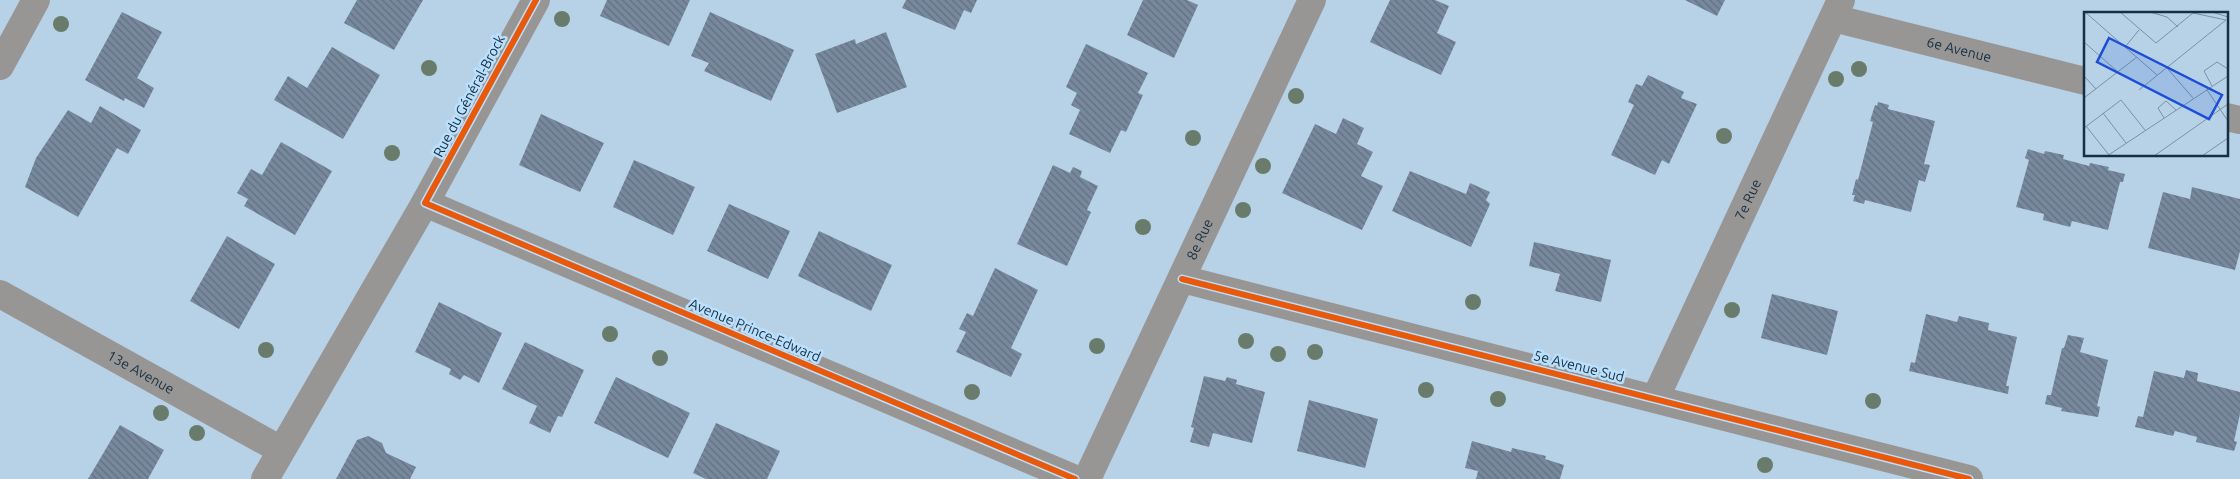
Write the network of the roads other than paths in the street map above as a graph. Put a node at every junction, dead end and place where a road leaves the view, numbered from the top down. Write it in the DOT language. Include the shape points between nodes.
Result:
graph roads {
  1 [pos="36,0"];
  2 [pos="536,0"];
  3 [pos="1312,0"];
  4 [pos="1837,9"];
  5 [pos="0,66"];
  6 [pos="2084,81"];
  7 [pos="425,203"];
  8 [pos="1182,278"];
  9 [pos="0,294"];
  10 [pos="1655,399"];
  11 [pos="281,450"];
  12 [pos="1932,474"];
  13 [pos="265,479"];
  14 [pos="1075,479"];
  15 [pos="1087,479"];
  16 [pos="1969,479"];
  1 -- 5 [label="street"];
  2 -- 7 [label="street, Rue du Général-Brock"];
  3 -- 8 [label="street, 8e Rue"];
  4 -- 6 [label="street, 6e Avenue"];
  4 -- 10 [label="street, 7e Rue"];
  7 -- 11 [label="street, Rue du Général-Brock"];
  7 -- 14 [label="street, Avenue Prince-Edward"];
  8 -- 10 [label="street, 5e Avenue Sud"];
  8 -- 15 [label="street, 8e Rue"];
  9 -- 11 [label="street, 13e Avenue"];
  10 -- 12 [label="street, 5e Avenue Sud"];
  11 -- 13 [label="street, Rue du Général-Brock"];
  12 -- 16 [label="street, 5e Avenue Sud"];
}
